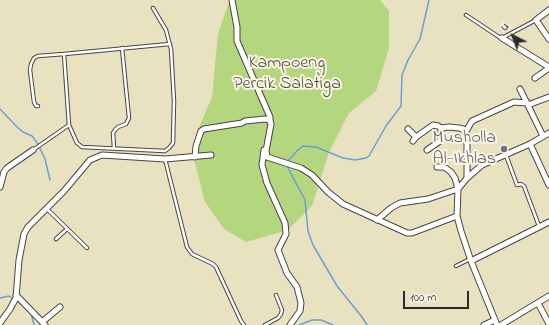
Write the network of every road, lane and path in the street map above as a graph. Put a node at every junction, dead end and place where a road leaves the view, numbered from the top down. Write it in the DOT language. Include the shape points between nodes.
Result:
graph roads {
  1 [pos="232,0"];
  2 [pos="153,8"];
  3 [pos="549,10"];
  4 [pos="466,15"];
  5 [pos="536,20"];
  6 [pos="502,38"];
  7 [pos="549,39"];
  8 [pos="170,44"];
  9 [pos="122,48"];
  10 [pos="64,54"];
  11 [pos="549,68"];
  12 [pos="534,78"];
  13 [pos="520,89"];
  14 [pos="549,97"];
  15 [pos="528,104"];
  16 [pos="38,106"];
  17 [pos="270,120"];
  18 [pos="69,125"];
  19 [pos="441,128"];
  20 [pos="408,129"];
  21 [pos="465,133"];
  22 [pos="549,133"];
  23 [pos="543,136"];
  24 [pos="530,144"];
  25 [pos="114,148"];
  26 [pos="33,150"];
  27 [pos="427,150"];
  28 [pos="211,155"];
  29 [pos="505,155"];
  30 [pos="195,157"];
  31 [pos="165,159"];
  32 [pos="437,166"];
  33 [pos="467,178"];
  34 [pos="549,185"];
  35 [pos="0,187"];
  36 [pos="458,189"];
  37 [pos="47,209"];
  38 [pos="457,216"];
  39 [pos="377,220"];
  40 [pos="549,222"];
  41 [pos="539,227"];
  42 [pos="67,229"];
  43 [pos="56,239"];
  44 [pos="87,248"];
  45 [pos="470,260"];
  46 [pos="456,266"];
  47 [pos="276,295"];
  48 [pos="549,296"];
  49 [pos="16,298"];
  50 [pos="538,303"];
  51 [pos="60,307"];
  52 [pos="0,323"];
  53 [pos="496,323"];
  54 [pos="43,324"];
  55 [pos="549,324"];
  56 [pos="244,325"];
  57 [pos="264,325"];
  58 [pos="290,325"];
  59 [pos="484,325"];
  60 [pos="501,325"];
  1 -- 17 [label="street" via="237,41"];
  2 -- 8 [label="lane" via="166,30"];
  3 -- 5 [label="street"];
  4 -- 6 [label="lane"];
  5 -- 6 [label="lane"];
  5 -- 7 [label="street"];
  6 -- 11 [label="street"];
  8 -- 9 [label="lane"];
  8 -- 25 [label="lane" via="174,101 173,143 165,151"];
  9 -- 10 [label="lane"];
  9 -- 25 [label="lane" via="129,118 126,124 118,127 113,133"];
  10 -- 16 [label="lane" via="34,58 30,70 34,102"];
  10 -- 18 [label="lane"];
  11 -- 12 [label="street"];
  13 -- 15 [label="street"];
  14 -- 15 [label="street"];
  15 -- 21 [label="street" via="514,102 472,121"];
  15 -- 23 [label="street"];
  17 -- 30 [label="street" via="245,121 201,131"];
  17 -- 39 [label="street" via="272,124 267,157 301,168 343,204"];
  17 -- 58 [label="street" via="262,165 285,223 286,234 278,250 287,273 297,287 301,303 300,311"];
  18 -- 25 [label="lane" via="74,138 82,147"];
  18 -- 26 [label="lane"];
  19 -- 20 [label="street" via="432,125 414,139"];
  19 -- 21 [label="street" via="459,128"];
  19 -- 27 [label="street" via="440,141"];
  21 -- 33 [label="street"];
  22 -- 23 [label="street"];
  23 -- 24 [label="street"];
  24 -- 29 [label="street"];
  24 -- 34 [label="street"];
  26 -- 35 [label="street" via="7,168"];
  28 -- 30 [label="street"];
  29 -- 33 [label="street" via="482,165"];
  29 -- 41 [label="lane" via="517,185 524,186"];
  30 -- 31 [label="street"];
  31 -- 37 [label="street" via="98,156 90,160"];
  31 -- 56 [label="lane" via="187,247 192,254 214,264"];
  32 -- 36 [label="street" via="450,171"];
  33 -- 36 [label="street"];
  36 -- 38 [label="street"];
  36 -- 39 [label="street" via="428,199 400,203"];
  37 -- 42 [label="lane"];
  37 -- 49 [label="street" via="24,234"];
  38 -- 39 [label="street" via="412,233"];
  38 -- 45 [label="street"];
  40 -- 41 [label="street"];
  41 -- 45 [label="street"];
  42 -- 43 [label="lane"];
  42 -- 44 [label="lane"];
  45 -- 46 [label="lane"];
  45 -- 53 [label="street"];
  47 -- 57 [label="lane" via="281,314"];
  48 -- 50 [label="street"];
  49 -- 52 [label="street"];
  49 -- 54 [label="street"];
  50 -- 55 [label="street"];
  50 -- 60 [label="street"];
  51 -- 54 [label="street"];
  53 -- 59 [label="street"];
}
